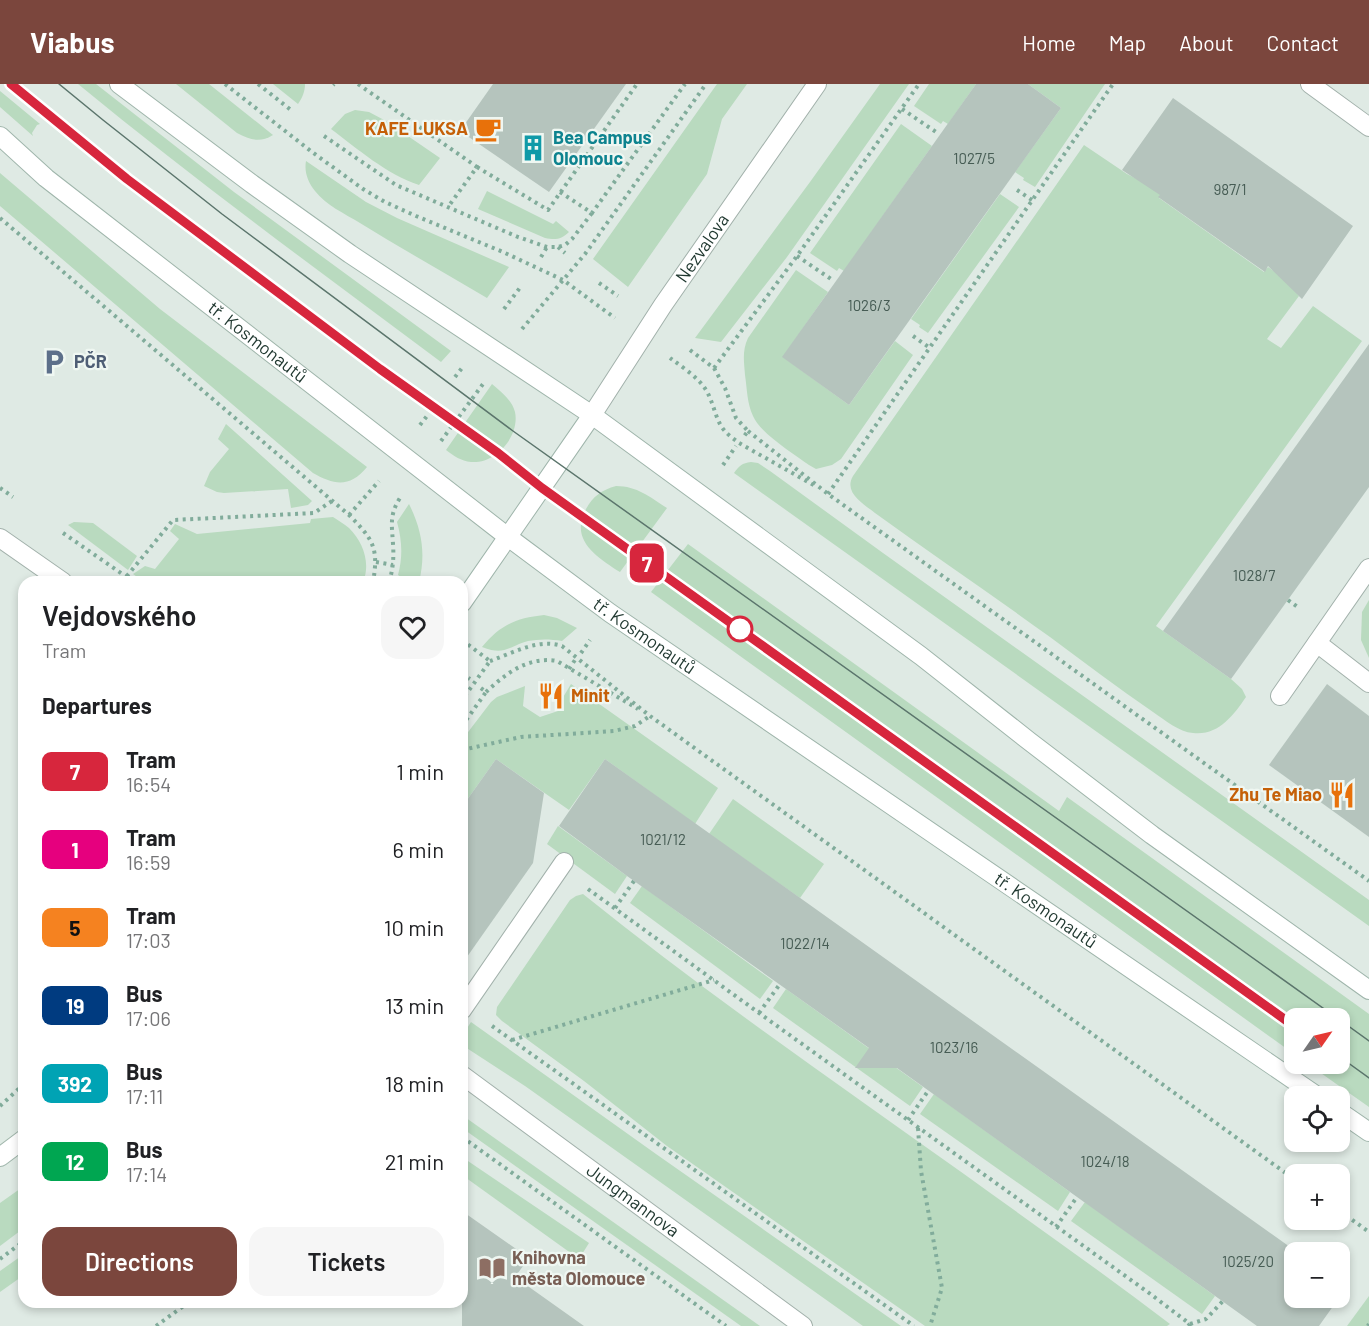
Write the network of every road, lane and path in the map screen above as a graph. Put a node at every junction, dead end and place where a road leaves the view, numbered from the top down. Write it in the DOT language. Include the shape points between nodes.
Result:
graph roads {
  1 [pos="119,84"];
  2 [pos="225,84"];
  3 [pos="258,84"];
  4 [pos="358,84"];
  5 [pos="637,84"];
  6 [pos="685,84"];
  7 [pos="706,84"];
  8 [pos="817,84"];
  9 [pos="919,84"];
  10 [pos="1113,84"];
  11 [pos="1310,84"];
  12 [pos="902,109"];
  13 [pos="291,110"];
  14 [pos="1369,127"];
  15 [pos="936,132"];
  16 [pos="0,136"];
  17 [pos="324,136"];
  18 [pos="477,167"];
  19 [pos="1017,190"];
  20 [pos="560,192"];
  21 [pos="1032,200"];
  22 [pos="448,208"];
  23 [pos="592,213"];
  24 [pos="0,218"];
  25 [pos="547,247"];
  26 [pos="558,247"];
  27 [pos="565,253"];
  28 [pos="797,256"];
  29 [pos="541,257"];
  30 [pos="831,279"];
  31 [pos="563,280"];
  32 [pos="599,283"];
  33 [pos="522,285"];
  34 [pos="618,296"];
  35 [pos="504,309"];
  36 [pos="605,310"];
  37 [pos="913,336"];
  38 [pos="930,348"];
  39 [pos="690,350"];
  40 [pos="503,355"];
  41 [pos="714,368"];
  42 [pos="684,369"];
  43 [pos="592,415"];
  44 [pos="748,431"];
  45 [pos="742,439"];
  46 [pos="736,446"];
  47 [pos="723,465"];
  48 [pos="421,469"];
  49 [pos="383,476"];
  50 [pos="0,488"];
  51 [pos="828,494"];
  52 [pos="13,497"];
  53 [pos="332,501"];
  54 [pos="349,515"];
  55 [pos="63,533"];
  56 [pos="508,537"];
  57 [pos="0,538"];
  58 [pos="376,562"];
  59 [pos="393,565"];
  60 [pos="1369,568"];
  61 [pos="54,576"];
  62 [pos="126,576"];
  63 [pos="128,576"];
  64 [pos="374,576"];
  65 [pos="390,576"];
  66 [pos="468,594"];
  67 [pos="593,637"];
  68 [pos="1317,643"];
  69 [pos="468,644"];
  70 [pos="581,653"];
  71 [pos="575,660"];
  72 [pos="490,661"];
  73 [pos="569,669"];
  74 [pos="1369,683"];
  75 [pos="478,686"];
  76 [pos="468,692"];
  77 [pos="486,692"];
  78 [pos="1280,696"];
  79 [pos="650,716"];
  80 [pos="468,718"];
  81 [pos="468,749"];
  82 [pos="564,862"];
  83 [pos="634,881"];
  84 [pos="1369,881"];
  85 [pos="587,888"];
  86 [pos="615,908"];
  87 [pos="714,980"];
  88 [pos="780,984"];
  89 [pos="1369,990"];
  90 [pos="468,1002"];
  91 [pos="468,1012"];
  92 [pos="759,1013"];
  93 [pos="512,1040"];
  94 [pos="468,1079"];
  95 [pos="1302,1086"];
  96 [pos="18,1090"];
  97 [pos="928,1090"];
  98 [pos="0,1106"];
  99 [pos="1350,1119"];
  100 [pos="908,1120"];
  101 [pos="918,1128"];
  102 [pos="1369,1132"];
  103 [pos="468,1141"];
  104 [pos="18,1144"];
  105 [pos="0,1157"];
  106 [pos="1284,1172"];
  107 [pos="1077,1197"];
  108 [pos="1350,1218"];
  109 [pos="1056,1227"];
  110 [pos="1369,1232"];
  111 [pos="18,1245"];
  112 [pos="0,1258"];
  113 [pos="1223,1301"];
  114 [pos="181,1308"];
  115 [pos="1189,1325"];
  116 [pos="156,1326"];
  117 [pos="726,1326"];
  118 [pos="803,1326"];
  119 [pos="914,1326"];
  120 [pos="930,1326"];
  1 -- 40 [label="street" via="350,254"];
  2 -- 31 [label="path" via="312,152 385,202"];
  3 -- 13 [label="path"];
  4 -- 18 [label="path"];
  5 -- 20 [label="path"];
  6 -- 23 [label="path"];
  7 -- 31 [label="path"];
  8 -- 43 [label="street, Nezvalova" via="663,305"];
  9 -- 12 [label="path"];
  10 -- 21 [label="path"];
  11 -- 14 [label="street"];
  12 -- 15 [label="path"];
  12 -- 28 [label="path"];
  16 -- 48 [label="street, tř. Kosmonautů" via="46,178"];
  17 -- 22 [label="path" via="396,185"];
  18 -- 20 [label="path" via="548,210"];
  18 -- 22 [label="path"];
  19 -- 21 [label="path"];
  20 -- 23 [label="path"];
  21 -- 38 [label="path"];
  22 -- 25 [label="path"];
  23 -- 26 [label="path" via="572,239"];
  24 -- 53 [label="path"];
  25 -- 26 [label="path"];
  25 -- 29 [label="path"];
  26 -- 27 [label="path"];
  28 -- 30 [label="path"];
  28 -- 41 [label="path"];
  31 -- 36 [label="path"];
  31 -- 40 [label="path"];
  32 -- 34 [label="path"];
  33 -- 35 [label="path"];
  37 -- 38 [label="path"];
  38 -- 51 [label="path"];
  39 -- 41 [label="path"];
  40 -- 43 [label="street"];
  40 -- 48 [label="path"];
  41 -- 44 [label="path" via="736,418"];
  42 -- 51 [label="path" via="704,387 729,435"];
  43 -- 56 [label="street, Nezvalova"];
  43 -- 89 [label="street" via="921,656 1152,835"];
  44 -- 45 [label="path"];
  44 -- 51 [label="path"];
  46 -- 47 [label="path"];
  48 -- 56 [label="street, tř. Kosmonautů"];
  48 -- 59 [label="path" via="397,503 392,518"];
  49 -- 54 [label="path"];
  50 -- 52 [label="path"];
  51 -- 84 [label="path"];
  53 -- 54 [label="path"];
  53 -- 63 [label="path" via="314,513 173,520"];
  54 -- 58 [label="path" via="368,535"];
  55 -- 62 [label="path"];
  56 -- 66 [label="street, Nezvalova"];
  56 -- 95 [label="street, tř. Kosmonautů" via="620,620"];
  57 -- 61 [label="street"];
  58 -- 59 [label="path"];
  58 -- 64 [label="path"];
  59 -- 65 [label="path"];
  60 -- 68 [label="street"];
  67 -- 70 [label="path"];
  68 -- 74 [label="street"];
  68 -- 78 [label="street"];
  69 -- 72 [label="path"];
  71 -- 73 [label="path"];
  72 -- 76 [label="path"];
  72 -- 79 [label="path" via="539,644 562,646"];
  73 -- 77 [label="path" via="549,660 534,661 506,675"];
  73 -- 79 [label="path"];
  75 -- 77 [label="path"];
  77 -- 80 [label="path"];
  79 -- 81 [label="path" via="635,726 614,730 521,737"];
  79 -- 106 [label="path"];
  82 -- 90 [label="street"];
  83 -- 86 [label="path"];
  85 -- 86 [label="path"];
  86 -- 87 [label="path"];
  87 -- 92 [label="path"];
  87 -- 93 [label="path"];
  88 -- 92 [label="path"];
  91 -- 93 [label="path"];
  92 -- 100 [label="path"];
  93 -- 119 [label="path"];
  94 -- 118 [label="street, Jungmannova"];
  96 -- 98 [label="path"];
  97 -- 100 [label="path"];
  99 -- 102 [label="street"];
  100 -- 101 [label="path"];
  101 -- 109 [label="path"];
  101 -- 120 [label="path" via="921,1171 942,1288"];
  103 -- 117 [label="path"];
  104 -- 105 [label="street"];
  107 -- 109 [label="path"];
  108 -- 110 [label="path"];
  109 -- 115 [label="path"];
  111 -- 112 [label="path"];
  113 -- 115 [label="path" via="1206,1319"];
  114 -- 116 [label="path"];
}
